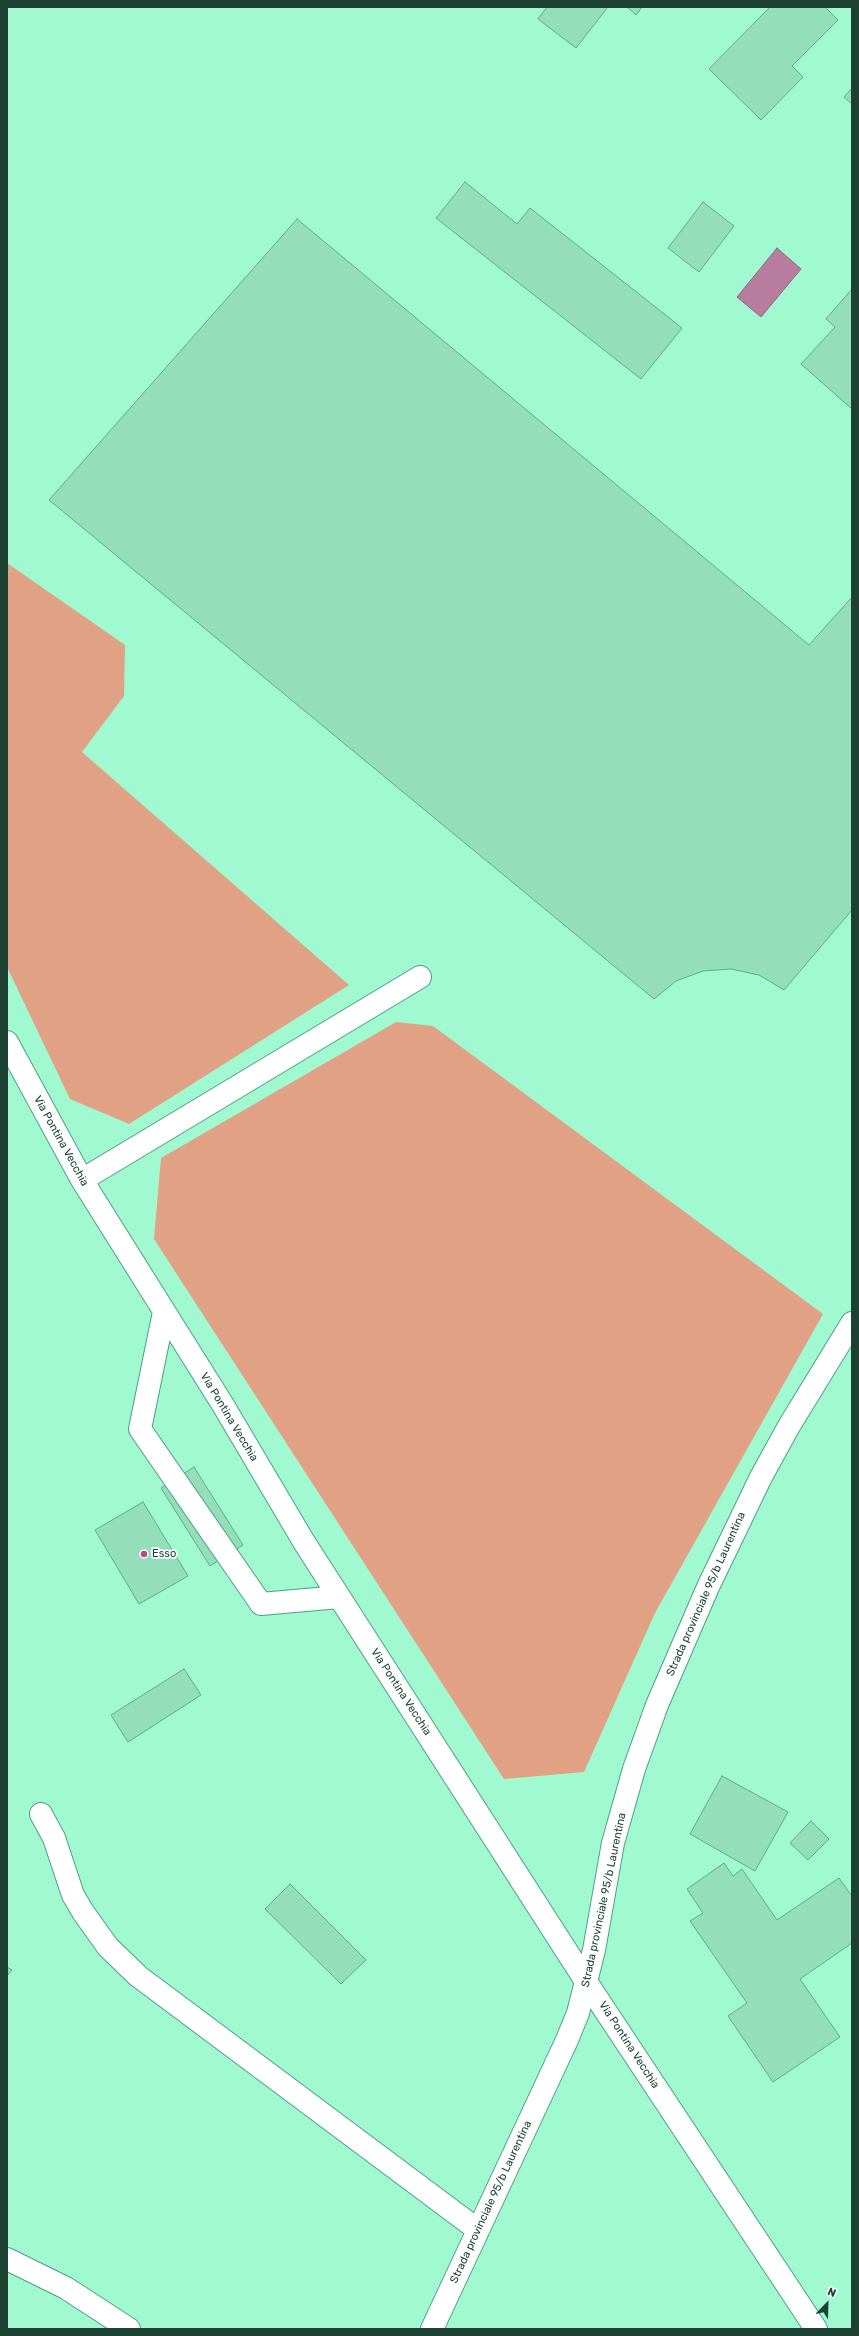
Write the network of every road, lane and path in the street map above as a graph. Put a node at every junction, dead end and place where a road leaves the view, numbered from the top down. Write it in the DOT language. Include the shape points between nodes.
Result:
graph roads {
  1 [pos="420,977"];
  2 [pos="7,1042"];
  3 [pos="82,1180"];
  4 [pos="164,1312"];
  5 [pos="852,1323"];
  6 [pos="339,1597"];
  7 [pos="41,1814"];
  8 [pos="588,1983"];
  9 [pos="478,2230"];
  10 [pos="7,2258"];
  11 [pos="129,2329"];
  12 [pos="432,2329"];
  13 [pos="816,2329"];
  1 -- 3 [label="main road"];
  2 -- 3 [label="main road, Via Pontina Vecchia"];
  3 -- 4 [label="main road, Via Pontina Vecchia"];
  4 -- 6 [label="main road, Via Pontina Vecchia"];
  4 -- 6 [label="main road" via="140,1429 261,1604"];
  5 -- 8 [label="main road, Strada provinciale 95/b Laurentina" via="788,1426 761,1477 711,1580 657,1705 634,1769 613,1843"];
  6 -- 8 [label="main road, Via Pontina Vecchia"];
  7 -- 9 [label="main road" via="54,1838 74,1895 83,1912 108,1947 138,1976"];
  8 -- 9 [label="main road, Strada provinciale 95/b Laurentina" via="567,2040"];
  8 -- 13 [label="main road, Via Pontina Vecchia"];
  9 -- 12 [label="main road, Strada provinciale 95/b Laurentina"];
  10 -- 11 [label="main road" via="66,2288"];
}
